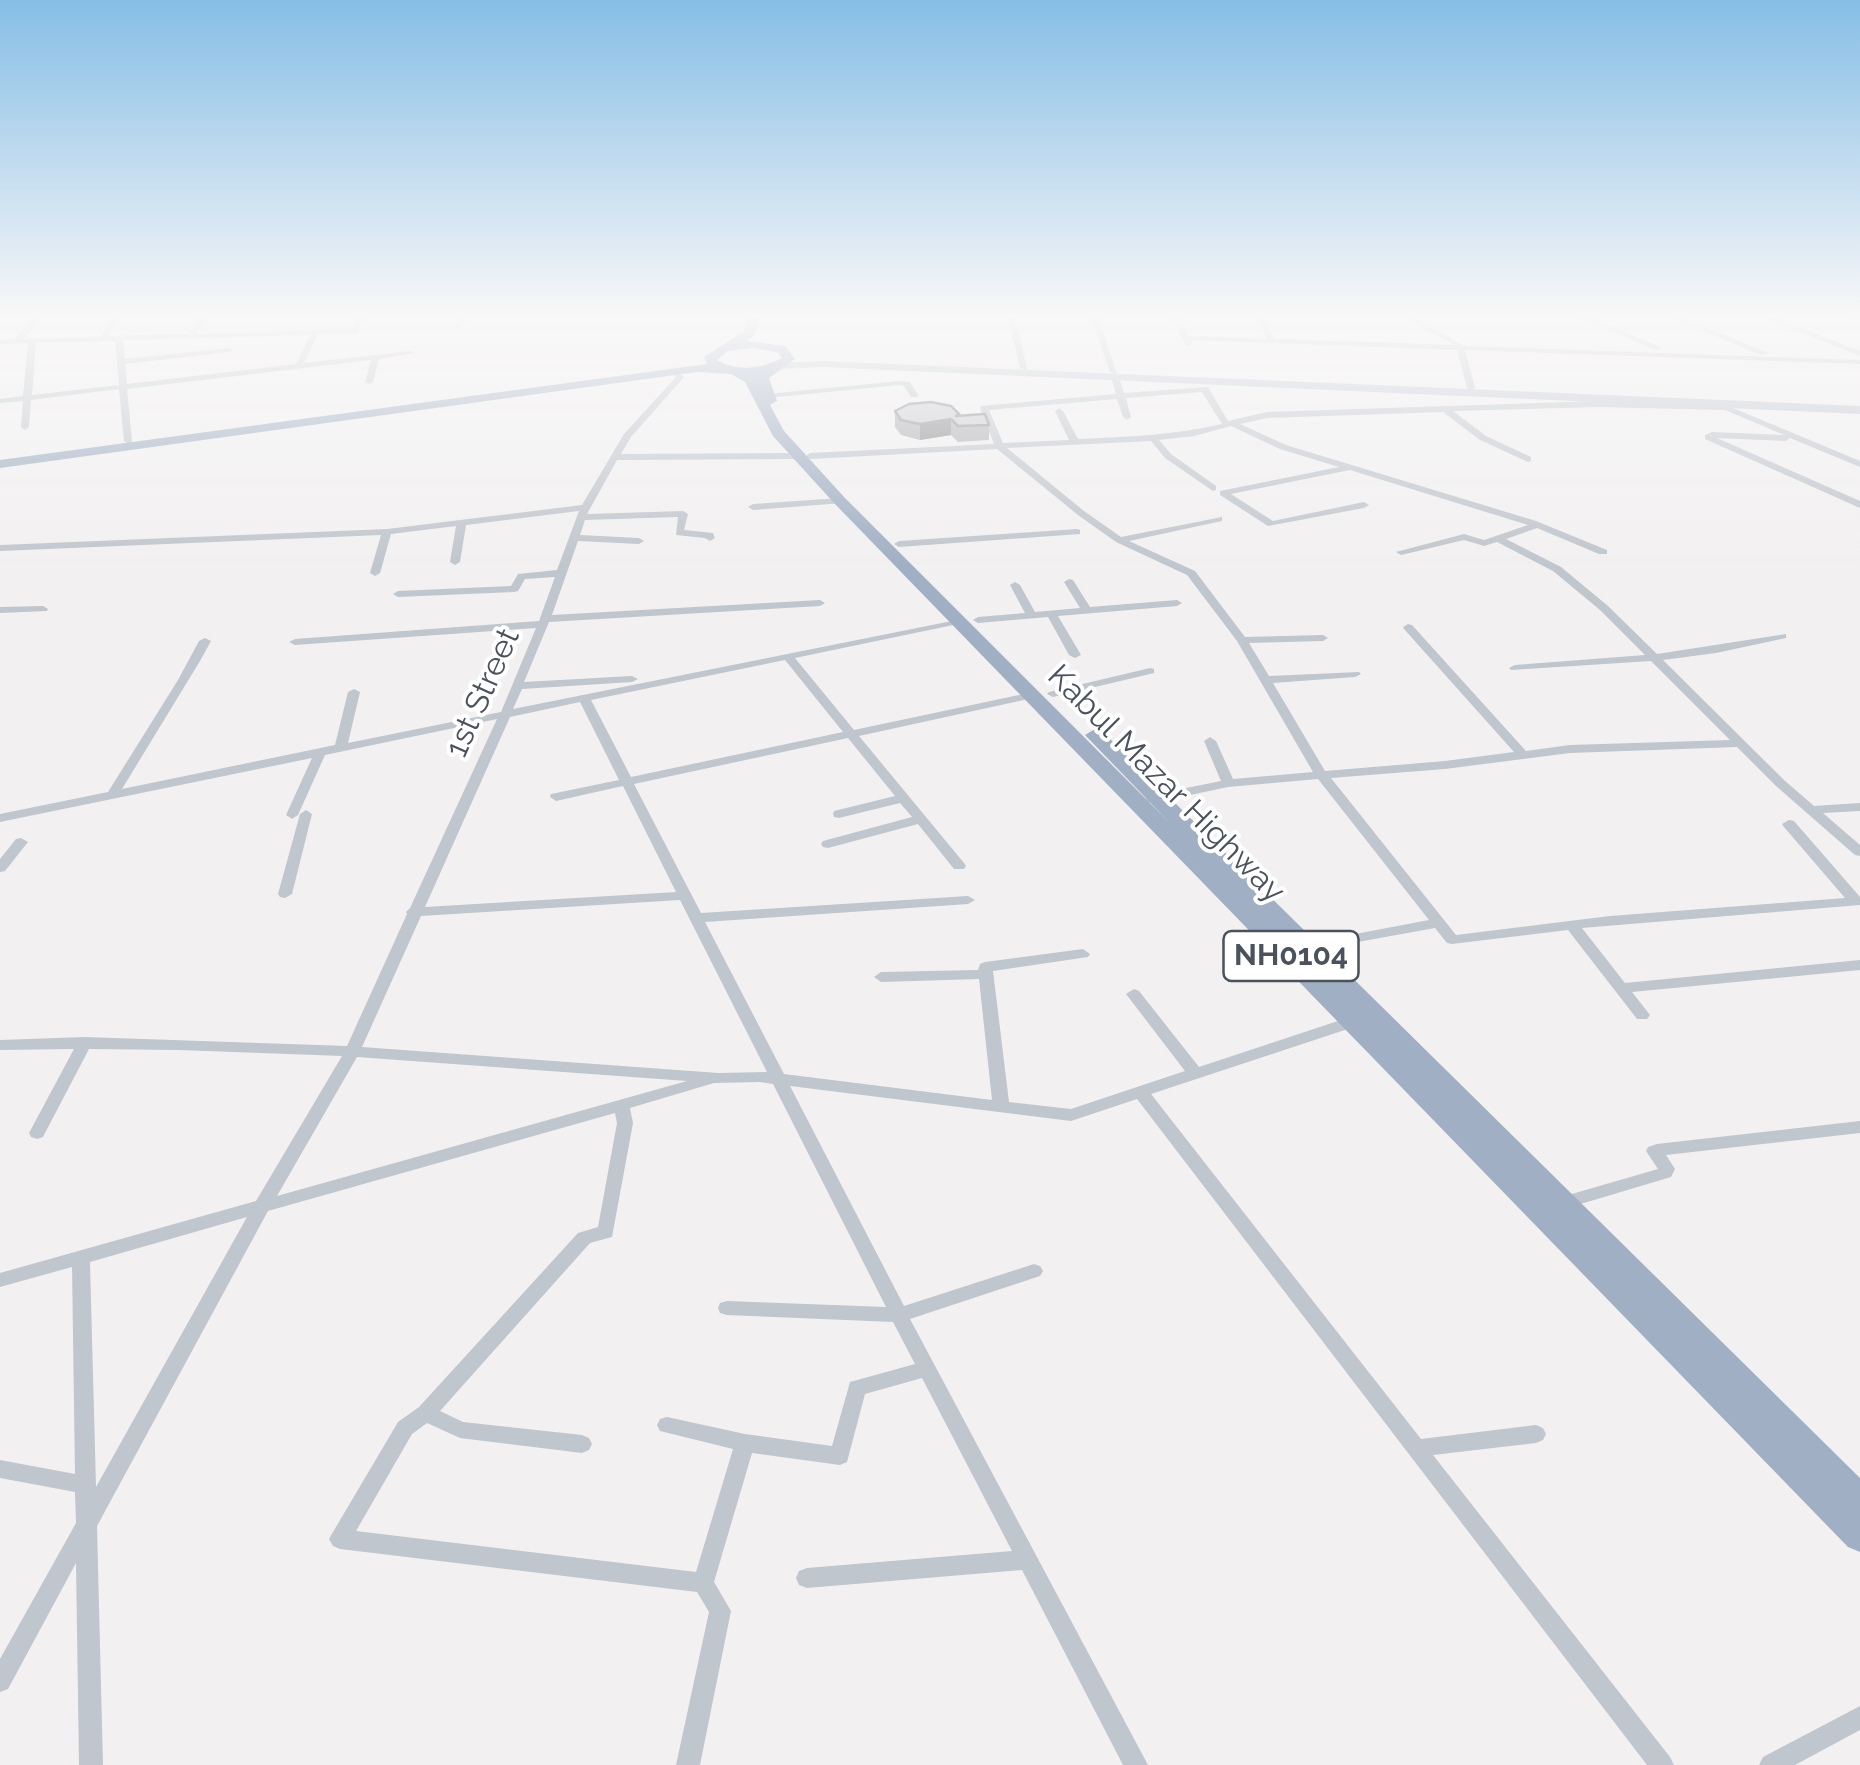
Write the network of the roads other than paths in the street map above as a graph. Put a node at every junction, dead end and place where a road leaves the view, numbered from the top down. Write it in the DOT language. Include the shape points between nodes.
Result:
graph roads {
  1 [pos="28,400"];
  2 [pos="123,400"];
  3 [pos="422,400"];
  4 [pos="458,400"];
  5 [pos="657,400"];
  6 [pos="760,400"];
  7 [pos="770,400"];
  8 [pos="1072,400"];
  9 [pos="1123,400"];
  10 [pos="1213,400"];
  11 [pos="1688,400"];
  12 [pos="1712,400"];
  13 [pos="1860,408"];
  14 [pos="1058,411"];
  15 [pos="1447,411"];
  16 [pos="1128,417"];
  17 [pos="1229,423"];
  18 [pos="25,427"];
  19 [pos="1153,438"];
  20 [pos="1797,438"];
  21 [pos="1074,440"];
  22 [pos="128,441"];
  23 [pos="1000,447"];
  24 [pos="803,456"];
  25 [pos="613,457"];
  26 [pos="1528,459"];
  27 [pos="0,462"];
  28 [pos="1860,464"];
  29 [pos="1354,467"];
  30 [pos="1213,488"];
  31 [pos="840,500"];
  32 [pos="1364,505"];
  33 [pos="1860,505"];
  34 [pos="753,507"];
  35 [pos="583,512"];
  36 [pos="1219,519"];
  37 [pos="462,522"];
  38 [pos="1536,525"];
  39 [pos="386,532"];
  40 [pos="1077,532"];
  41 [pos="574,538"];
  42 [pos="710,538"];
  43 [pos="1498,538"];
  44 [pos="1119,540"];
  45 [pos="639,541"];
  46 [pos="900,544"];
  47 [pos="0,548"];
  48 [pos="1402,552"];
  49 [pos="1603,552"];
  50 [pos="455,562"];
  51 [pos="376,573"];
  52 [pos="562,574"];
  53 [pos="1068,582"];
  54 [pos="1015,585"];
  55 [pos="398,594"];
  56 [pos="820,603"];
  57 [pos="1177,603"];
  58 [pos="43,609"];
  59 [pos="0,610"];
  60 [pos="1086,611"];
  61 [pos="1051,614"];
  62 [pos="1032,616"];
  63 [pos="968,620"];
  64 [pos="544,621"];
  65 [pos="1408,627"];
  66 [pos="1782,636"];
  67 [pos="1323,638"];
  68 [pos="1242,640"];
  69 [pos="205,642"];
  70 [pos="294,642"];
  71 [pos="1075,656"];
  72 [pos="788,658"];
  73 [pos="1654,659"];
  74 [pos="1515,668"];
  75 [pos="1150,671"];
  76 [pos="1354,674"];
  77 [pos="632,679"];
  78 [pos="1265,680"];
  79 [pos="517,686"];
  80 [pos="354,692"];
  81 [pos="1043,694"];
  82 [pos="585,700"];
  83 [pos="505,714"];
  84 [pos="852,734"];
  85 [pos="1210,741"];
  86 [pos="1738,743"];
  87 [pos="340,749"];
  88 [pos="320,753"];
  89 [pos="1523,755"];
  90 [pos="1320,774"];
  91 [pos="626,781"];
  92 [pos="1228,782"];
  93 [pos="113,794"];
  94 [pos="556,797"];
  95 [pos="904,798"];
  96 [pos="1148,800"];
  97 [pos="1860,807"];
  98 [pos="1813,810"];
  99 [pos="839,814"];
  100 [pos="0,818"];
  101 [pos="921,819"];
  102 [pos="1788,824"];
  103 [pos="20,842"];
  104 [pos="828,844"];
  105 [pos="1860,852"];
  106 [pos="959,866"];
  107 [pos="0,868"];
  108 [pos="285,894"];
  109 [pos="685,896"];
  110 [pos="968,900"];
  111 [pos="1857,902"];
  112 [pos="413,912"];
  113 [pos="696,918"];
  114 [pos="1439,924"];
  115 [pos="1572,924"];
  116 [pos="1308,946"];
  117 [pos="1083,954"];
  118 [pos="1860,966"];
  119 [pos="984,974"];
  120 [pos="881,977"];
  121 [pos="1623,988"];
  122 [pos="1134,994"];
  123 [pos="1642,1014"];
  124 [pos="1354,1021"];
  125 [pos="85,1042"];
  126 [pos="0,1045"];
  127 [pos="352,1052"];
  128 [pos="1196,1074"];
  129 [pos="718,1078"];
  130 [pos="780,1080"];
  131 [pos="1140,1092"];
  132 [pos="621,1105"];
  133 [pos="1002,1107"];
  134 [pos="1860,1127"];
  135 [pos="36,1133"];
  136 [pos="1564,1203"];
  137 [pos="262,1206"];
  138 [pos="82,1257"];
  139 [pos="1034,1270"];
  140 [pos="0,1280"];
  141 [pos="727,1308"];
  142 [pos="899,1315"];
  143 [pos="928,1368"];
  144 [pos="426,1413"];
  145 [pos="668,1425"];
  146 [pos="1536,1434"];
  147 [pos="745,1443"];
  148 [pos="582,1444"];
  149 [pos="1416,1448"];
  150 [pos="0,1469"];
  151 [pos="84,1486"];
  152 [pos="1860,1500"];
  153 [pos="87,1529"];
  154 [pos="1860,1536"];
  155 [pos="1028,1560"];
  156 [pos="807,1578"];
  157 [pos="704,1582"];
  158 [pos="0,1681"];
  159 [pos="1860,1718"];
  160 [pos="91,1765"];
  161 [pos="688,1765"];
  162 [pos="1136,1765"];
  163 [pos="1662,1765"];
  164 [pos="1771,1765"];
  1 -- 18 [label="street"];
  2 -- 22 [label="street"];
  3 -- 22 [label="highway"];
  4 -- 27 [label="highway"];
  5 -- 25 [label="street, 1st Street"];
  6 -- 24 [label="highway, Kabul Mazar Highway / NH0104"];
  7 -- 24 [label="highway, Kabul Mazar Highway / NH0104"];
  8 -- 23 [label="street" via="984,408"];
  9 -- 16 [label="street"];
  10 -- 17 [label="street"];
  11 -- 13 [label="main road"];
  12 -- 13 [label="main road"];
  14 -- 21 [label="street"];
  15 -- 17 [label="street" via="1267,414"];
  15 -- 20 [label="street" via="1599,404 1726,408"];
  15 -- 26 [label="street"];
  17 -- 19 [label="street"];
  17 -- 29 [label="street"];
  19 -- 21 [label="street"];
  19 -- 30 [label="street"];
  20 -- 28 [label="street"];
  20 -- 33 [label="street" via="1708,438"];
  21 -- 23 [label="street"];
  22 -- 27 [label="highway"];
  23 -- 24 [label="street"];
  23 -- 44 [label="street"];
  24 -- 25 [label="street"];
  24 -- 31 [label="highway, Kabul Mazar Highway / NH0104"];
  24 -- 46 [label="highway, Kabul Mazar Highway / NH0104"];
  25 -- 35 [label="street, 1st Street"];
  29 -- 32 [label="street" via="1223,493 1271,524"];
  29 -- 38 [label="street"];
  31 -- 34 [label="street"];
  31 -- 63 [label="highway, Kabul Mazar Highway / NH0104"];
  35 -- 37 [label="street"];
  35 -- 41 [label="street, 1st Street"];
  35 -- 42 [label="street" via="683,514 679,532"];
  36 -- 44 [label="street"];
  37 -- 39 [label="street"];
  37 -- 50 [label="street"];
  38 -- 43 [label="street"];
  38 -- 49 [label="street"];
  39 -- 47 [label="street"];
  39 -- 51 [label="street"];
  40 -- 46 [label="street"];
  41 -- 45 [label="street"];
  41 -- 52 [label="street, 1st Street"];
  43 -- 48 [label="street" via="1484,543 1464,537"];
  43 -- 73 [label="street" via="1558,569"];
  44 -- 68 [label="street" via="1190,573"];
  46 -- 63 [label="highway, Kabul Mazar Highway / NH0104"];
  52 -- 55 [label="street" via="522,576 514,589"];
  52 -- 64 [label="street, 1st Street"];
  53 -- 60 [label="street"];
  54 -- 62 [label="street"];
  56 -- 64 [label="street"];
  57 -- 60 [label="street"];
  58 -- 59 [label="street"];
  60 -- 61 [label="street"];
  61 -- 62 [label="street"];
  61 -- 71 [label="street"];
  62 -- 63 [label="street"];
  63 -- 72 [label="street"];
  63 -- 81 [label="highway, Kabul Mazar Highway / NH0104"];
  64 -- 70 [label="street"];
  64 -- 79 [label="street, 1st Street"];
  65 -- 89 [label="street"];
  66 -- 73 [label="street"];
  67 -- 68 [label="street"];
  68 -- 78 [label="street"];
  69 -- 93 [label="street"];
  72 -- 82 [label="street"];
  72 -- 84 [label="street"];
  73 -- 74 [label="street"];
  73 -- 86 [label="street"];
  75 -- 81 [label="street"];
  76 -- 78 [label="street"];
  77 -- 79 [label="street"];
  78 -- 90 [label="street"];
  79 -- 83 [label="street, 1st Street"];
  80 -- 87 [label="street"];
  81 -- 84 [label="street"];
  81 -- 96 [label="highway, Kabul Mazar Highway / NH0104"];
  82 -- 83 [label="street"];
  82 -- 91 [label="street"];
  83 -- 87 [label="street"];
  83 -- 112 [label="street, 1st Street"];
  84 -- 91 [label="street"];
  84 -- 95 [label="street"];
  85 -- 92 [label="street"];
  86 -- 89 [label="street"];
  86 -- 98 [label="street"];
  87 -- 88 [label="street"];
  88 -- 93 [label="street"];
  88 -- 108 [label="street" via="299,814"];
  89 -- 90 [label="street"];
  90 -- 92 [label="street"];
  90 -- 114 [label="street"];
  91 -- 94 [label="street"];
  91 -- 109 [label="street"];
  92 -- 96 [label="street"];
  93 -- 100 [label="street"];
  95 -- 99 [label="street"];
  95 -- 101 [label="street"];
  96 -- 116 [label="highway, Kabul Mazar Highway / NH0104"];
  96 -- 124 [label="highway, Kabul Mazar Highway / NH0104"];
  97 -- 98 [label="street"];
  98 -- 105 [label="street"];
  101 -- 104 [label="street"];
  101 -- 106 [label="street"];
  102 -- 111 [label="street"];
  103 -- 107 [label="street"];
  109 -- 112 [label="street"];
  109 -- 113 [label="street"];
  110 -- 113 [label="street"];
  111 -- 115 [label="street"];
  112 -- 127 [label="street, 1st Street"];
  113 -- 130 [label="street"];
  114 -- 115 [label="street" via="1452,940"];
  114 -- 116 [label="street"];
  115 -- 121 [label="street"];
  116 -- 136 [label="highway, Kabul Mazar Highway / NH0104"];
  117 -- 119 [label="street" via="993,964"];
  118 -- 121 [label="street"];
  119 -- 120 [label="street"];
  119 -- 133 [label="street"];
  121 -- 123 [label="street"];
  122 -- 128 [label="street"];
  124 -- 128 [label="street"];
  124 -- 154 [label="highway, Kabul Mazar Highway / NH0104"];
  125 -- 126 [label="street"];
  125 -- 127 [label="street"];
  125 -- 135 [label="street"];
  127 -- 129 [label="street"];
  127 -- 137 [label="street, 1st Street"];
  128 -- 131 [label="street"];
  129 -- 130 [label="street"];
  129 -- 132 [label="street"];
  130 -- 133 [label="street"];
  130 -- 142 [label="street"];
  131 -- 133 [label="street" via="1071,1114"];
  131 -- 149 [label="street"];
  132 -- 137 [label="street"];
  132 -- 144 [label="street" via="625,1123 606,1232 584,1238"];
  134 -- 136 [label="street" via="1656,1150 1668,1172"];
  136 -- 152 [label="highway, Kabul Mazar Highway / NH0104"];
  137 -- 138 [label="street"];
  137 -- 153 [label="street, 1st Street"];
  138 -- 140 [label="street"];
  138 -- 151 [label="street"];
  139 -- 142 [label="street"];
  141 -- 142 [label="street"];
  142 -- 143 [label="street"];
  143 -- 147 [label="street" via="856,1388 840,1456"];
  143 -- 155 [label="street"];
  144 -- 148 [label="street" via="460,1430"];
  144 -- 157 [label="street" via="405,1428 340,1539"];
  145 -- 147 [label="street"];
  146 -- 149 [label="street"];
  147 -- 157 [label="street"];
  149 -- 163 [label="street"];
  150 -- 151 [label="street"];
  151 -- 153 [label="street"];
  153 -- 158 [label="street, 1st Street"];
  153 -- 160 [label="street"];
  155 -- 156 [label="street"];
  155 -- 162 [label="street"];
  157 -- 161 [label="street" via="720,1611"];
  159 -- 164 [label="street"];
}
